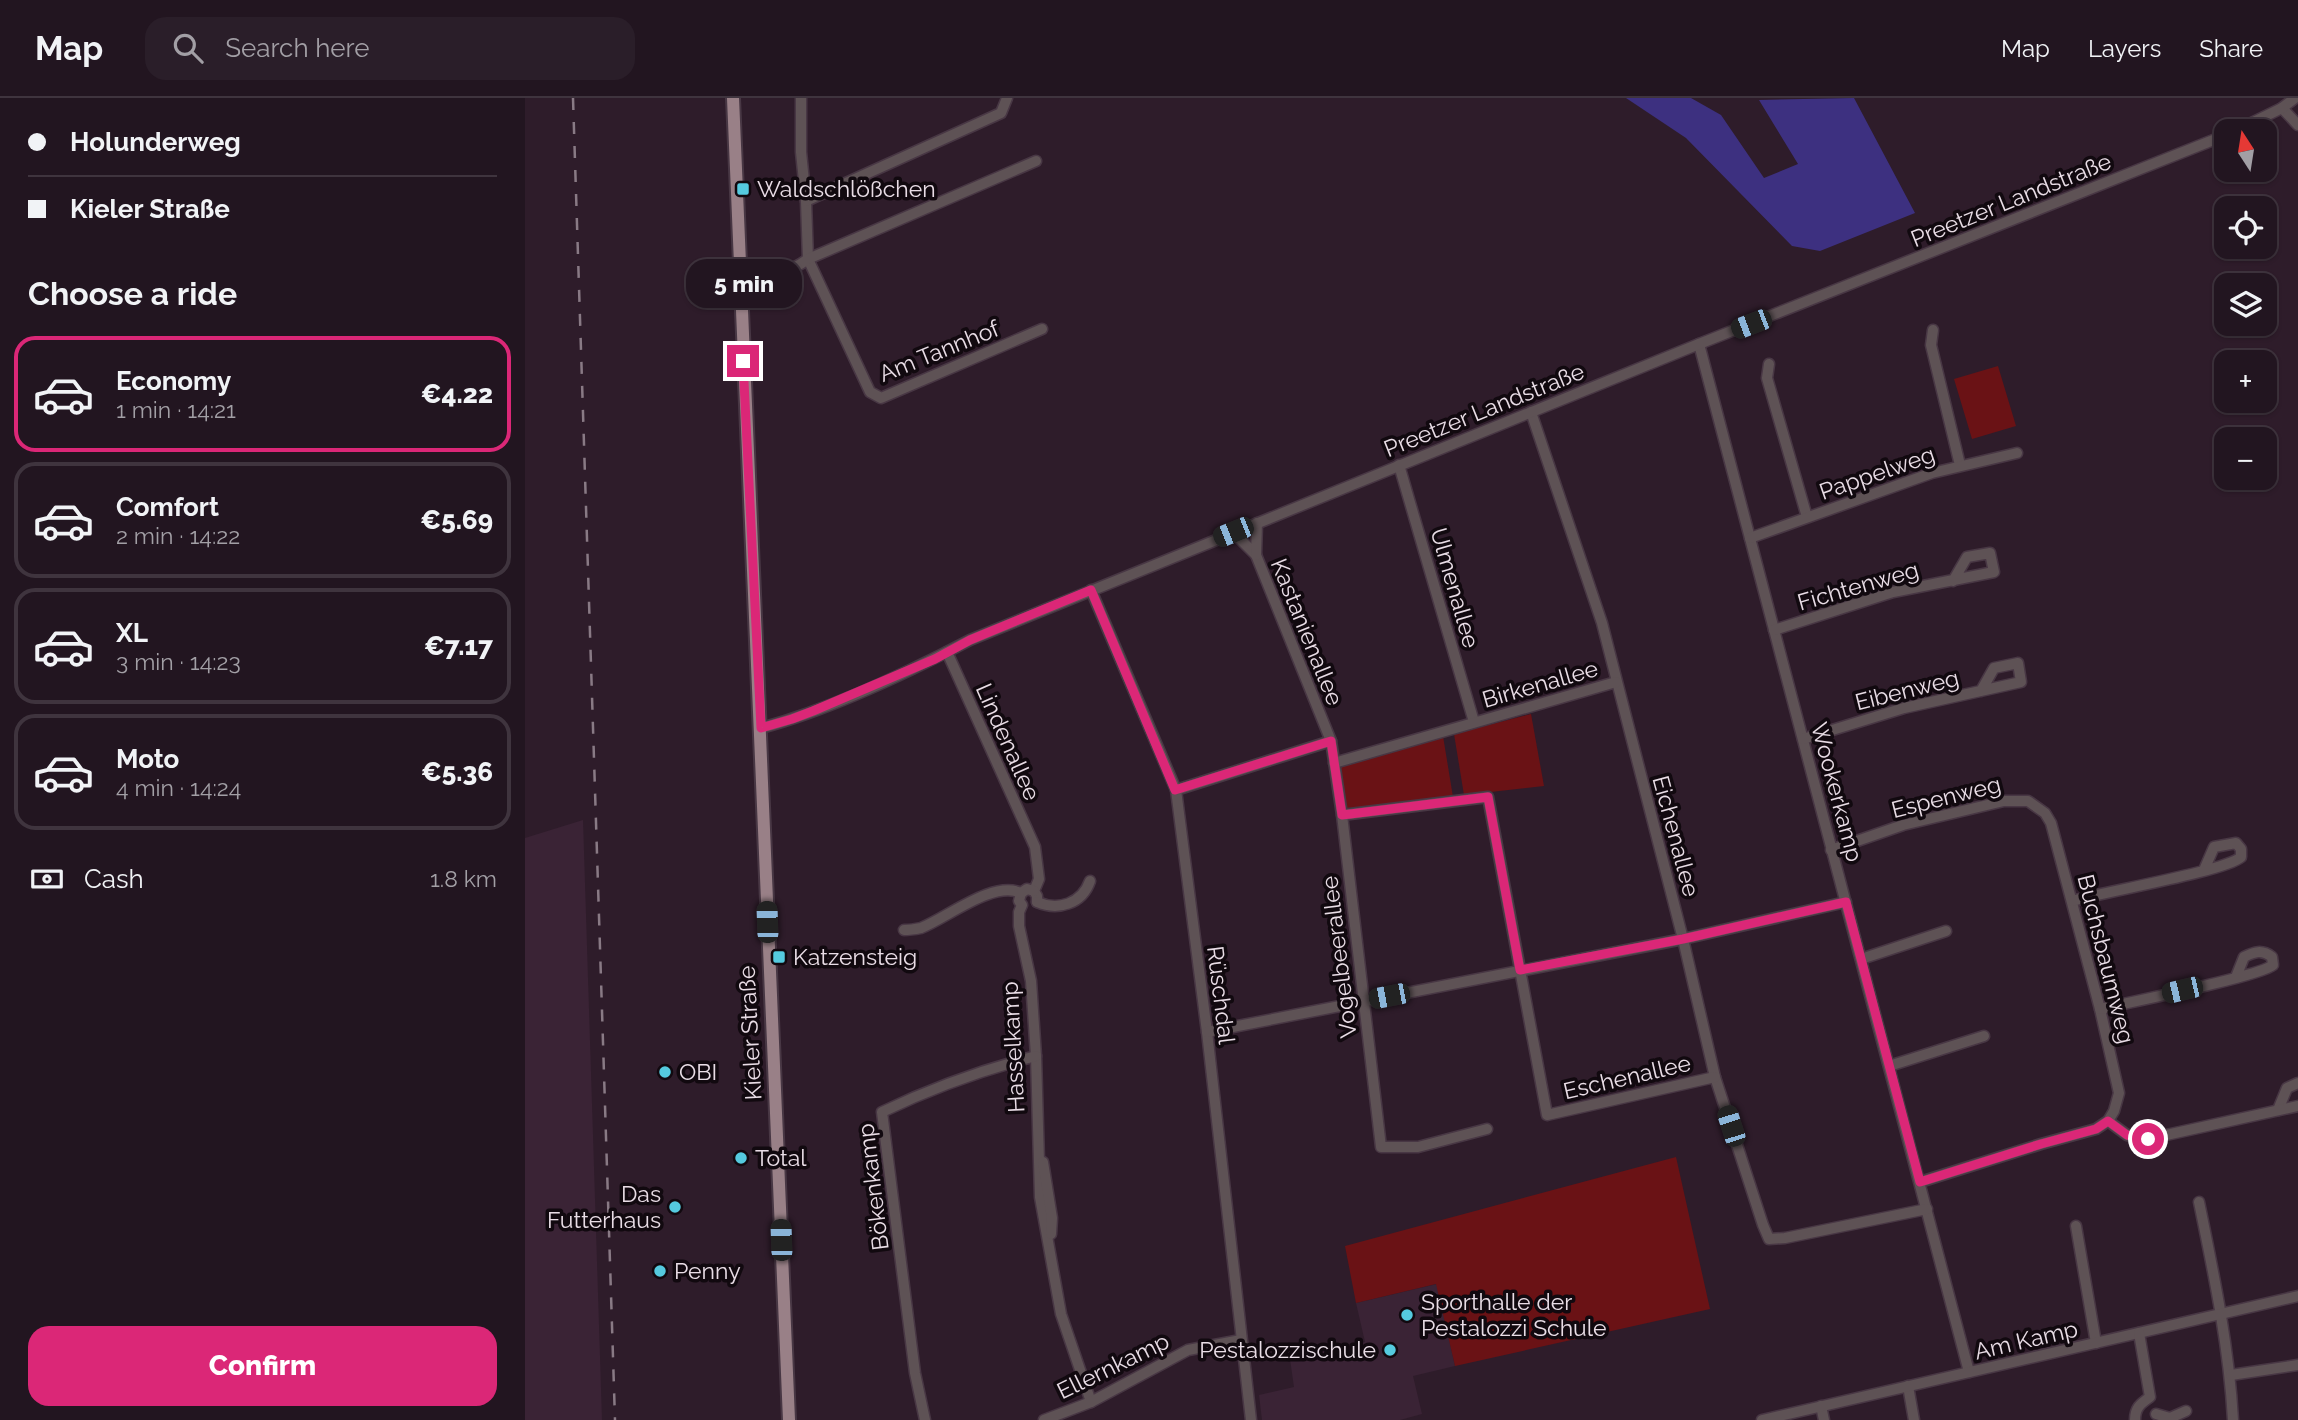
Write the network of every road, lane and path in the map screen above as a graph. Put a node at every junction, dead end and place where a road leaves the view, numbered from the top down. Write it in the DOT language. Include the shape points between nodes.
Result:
graph roads {
  1 [pos="733,98"];
  2 [pos="801,98"];
  3 [pos="1007,98"];
  4 [pos="2295,98"];
  5 [pos="2282,108"];
  6 [pos="2260,119"];
  7 [pos="2298,125"];
  8 [pos="2214,140"];
  9 [pos="1036,161"];
  10 [pos="806,201"];
  11 [pos="808,259"];
  12 [pos="740,281"];
  13 [pos="1042,330"];
  14 [pos="1933,330"];
  15 [pos="1699,344"];
  16 [pos="1769,363"];
  17 [pos="1531,412"];
  18 [pos="2017,453"];
  19 [pos="1399,465"];
  20 [pos="1960,465"];
  21 [pos="1807,517"];
  22 [pos="1257,523"];
  23 [pos="1233,532"];
  24 [pos="1750,538"];
  25 [pos="1256,555"];
  26 [pos="1953,581"];
  27 [pos="1091,590"];
  28 [pos="1774,630"];
  29 [pos="947,652"];
  30 [pos="1616,682"];
  31 [pos="1981,691"];
  32 [pos="1474,722"];
  33 [pos="761,728"];
  34 [pos="1803,739"];
  35 [pos="1331,741"];
  36 [pos="1334,763"];
  37 [pos="1175,790"];
  38 [pos="1342,815"];
  39 [pos="2055,835"];
  40 [pos="1831,850"];
  41 [pos="2204,870"];
  42 [pos="1090,881"];
  43 [pos="1034,891"];
  44 [pos="1021,893"];
  45 [pos="2072,901"];
  46 [pos="1037,902"];
  47 [pos="1846,902"];
  48 [pos="1022,905"];
  49 [pos="904,930"];
  50 [pos="1946,931"];
  51 [pos="1683,939"];
  52 [pos="1861,959"];
  53 [pos="1520,970"];
  54 [pos="2236,977"];
  55 [pos="1363,1001"];
  56 [pos="2100,1009"];
  57 [pos="1207,1032"];
  58 [pos="1984,1036"];
  59 [pos="1036,1056"];
  60 [pos="1889,1066"];
  61 [pos="1715,1077"];
  62 [pos="2298,1083"];
  63 [pos="2298,1105"];
  64 [pos="2278,1110"];
  65 [pos="2108,1121"];
  66 [pos="1487,1129"];
  67 [pos="1920,1182"];
  68 [pos="2199,1202"];
  69 [pos="1927,1209"];
  70 [pos="2075,1226"];
  71 [pos="2298,1296"];
  72 [pos="2222,1314"];
  73 [pos="2139,1333"];
  74 [pos="1241,1340"];
  75 [pos="2096,1343"];
  76 [pos="2298,1365"];
  77 [pos="1969,1372"];
  78 [pos="2231,1375"];
  79 [pos="1908,1386"];
  80 [pos="2150,1397"];
  81 [pos="1091,1402"];
  82 [pos="1821,1406"];
  83 [pos="2186,1411"];
  84 [pos="2154,1417"];
  85 [pos="789,1420"];
  86 [pos="925,1420"];
  87 [pos="1044,1420"];
  88 [pos="1251,1420"];
  89 [pos="1762,1420"];
  90 [pos="1824,1420"];
  91 [pos="1914,1420"];
  92 [pos="2135,1420"];
  93 [pos="2233,1420"];
  1 -- 12 [label="main road, Kieler Straße"];
  2 -- 10 [label="street"];
  3 -- 10 [label="street" via="1001,113"];
  4 -- 5 [label="street"];
  5 -- 6 [label="street"];
  5 -- 7 [label="street"];
  8 -- 15 [label="street, Preetzer Landstraße"];
  9 -- 11 [label="street"];
  10 -- 11 [label="street"];
  11 -- 12 [label="street" via="775,275"];
  11 -- 13 [label="street, Am Tannhof" via="870,392 881,398"];
  12 -- 33 [label="main road, Kieler Straße"];
  14 -- 20 [label="street, Pappelweg" via="1931,345"];
  15 -- 17 [label="street, Preetzer Landstraße"];
  15 -- 24 [label="street, Wookerkamp"];
  16 -- 21 [label="street, Pappelweg" via="1767,378"];
  17 -- 19 [label="street, Preetzer Landstraße"];
  17 -- 30 [label="street, Eichenallee" via="1602,623"];
  18 -- 20 [label="street, Pappelweg"];
  19 -- 22 [label="street, Preetzer Landstraße"];
  19 -- 32 [label="street, Ulmenallee"];
  20 -- 21 [label="street, Pappelweg"];
  21 -- 24 [label="street, Pappelweg"];
  22 -- 23 [label="street, Preetzer Landstraße"];
  22 -- 25 [label="street, Kastanienallee"];
  23 -- 25 [label="street, Kastanienallee"];
  23 -- 27 [label="street, Preetzer Landstraße"];
  24 -- 28 [label="street, Wookerkamp"];
  25 -- 35 [label="street, Kastanienallee"];
  26 -- 28 [label="street, Fichtenweg" via="1893,592"];
  27 -- 29 [label="street, Preetzer Landstraße"];
  27 -- 37 [label="street, Rüschdal"];
  28 -- 34 [label="street, Wookerkamp"];
  29 -- 33 [label="street, Preetzer Landstraße"];
  29 -- 43 [label="street, Lindenallee" via="1035,847 1039,879"];
  30 -- 32 [label="street, Birkenallee"];
  30 -- 51 [label="street, Eichenallee"];
  31 -- 34 [label="street, Eibenweg" via="1904,708"];
  32 -- 36 [label="street, Birkenallee"];
  33 -- 85 [label="main road, Kieler Straße"];
  34 -- 40 [label="street, Wookerkamp"];
  35 -- 36 [label="street, Kastanienallee"];
  35 -- 37 [label="street"];
  36 -- 38 [label="street, Vogelbeerallee"];
  37 -- 57 [label="street, Rüschdal"];
  38 -- 53 [label="street" via="1488,797"];
  38 -- 55 [label="street, Vogelbeerallee"];
  39 -- 40 [label="street, Espenweg" via="2045,813 2017,799 1902,825"];
  39 -- 45 [label="street, Buchsbaumweg"];
  40 -- 47 [label="street, Wookerkamp"];
  41 -- 45 [label="street"];
  42 -- 46 [label="street" via="1085,894 1076,900 1048,907"];
  43 -- 44 [label="street"];
  43 -- 46 [label="street"];
  44 -- 48 [label="street"];
  44 -- 49 [label="street" via="1010,890 988,895 920,928"];
  45 -- 56 [label="street, Buchsbaumweg"];
  46 -- 48 [label="street" via="1030,908"];
  47 -- 51 [label="street"];
  47 -- 52 [label="street, Wookerkamp"];
  48 -- 59 [label="street, Hasselkamp" via="1019,926 1031,981"];
  50 -- 52 [label="street"];
  51 -- 53 [label="street"];
  51 -- 61 [label="street, Eichenallee"];
  52 -- 60 [label="street, Wookerkamp"];
  53 -- 55 [label="street"];
  53 -- 61 [label="street, Eschenallee" via="1547,1115"];
  54 -- 56 [label="street"];
  55 -- 57 [label="street"];
  55 -- 66 [label="street, Vogelbeerallee" via="1381,1147 1418,1147"];
  56 -- 65 [label="street, Buchsbaumweg" via="2119,1093"];
  57 -- 74 [label="street, Rüschdal"];
  58 -- 60 [label="street"];
  59 -- 81 [label="street, Hasselkamp" via="1040,1197 1061,1314"];
  59 -- 86 [label="street, Bökenkamp" via="986,1069 882,1112"];
  60 -- 67 [label="street, Wookerkamp"];
  61 -- 69 [label="street, Eichenallee" via="1769,1238"];
  62 -- 64 [label="street" via="2287,1088"];
  63 -- 64 [label="street"];
  64 -- 65 [label="street" via="2148,1139 2127,1135"];
  65 -- 67 [label="street" via="2096,1129"];
  67 -- 69 [label="street, Wookerkamp"];
  68 -- 72 [label="street"];
  69 -- 77 [label="street, Wookerkamp"];
  70 -- 75 [label="street"];
  71 -- 72 [label="street, Am Kamp"];
  72 -- 73 [label="street, Am Kamp"];
  72 -- 78 [label="street"];
  73 -- 75 [label="street, Am Kamp"];
  73 -- 80 [label="street"];
  74 -- 81 [label="street, Ellernkamp" via="1188,1350"];
  74 -- 88 [label="street, Rüschdal"];
  75 -- 77 [label="street, Am Kamp"];
  76 -- 78 [label="street"];
  77 -- 79 [label="street, Am Kamp"];
  78 -- 93 [label="street"];
  79 -- 82 [label="street, Am Kamp"];
  79 -- 91 [label="street"];
  80 -- 84 [label="street"];
  80 -- 92 [label="street" via="2135,1411"];
  81 -- 87 [label="street, Ellernkamp"];
  82 -- 89 [label="street, Am Kamp"];
  82 -- 90 [label="street"];
  83 -- 84 [label="street" via="2170,1418"];
}
